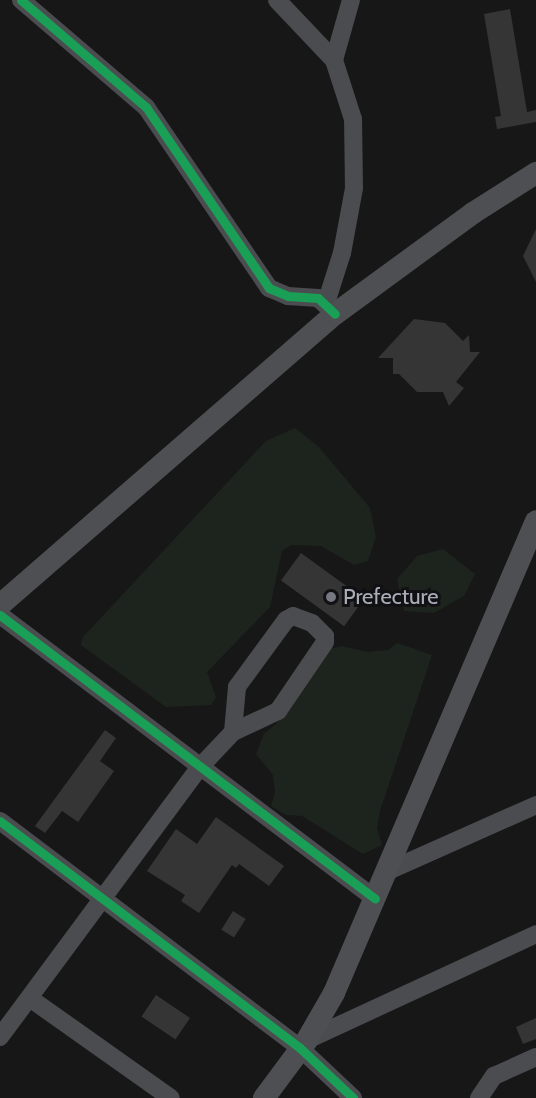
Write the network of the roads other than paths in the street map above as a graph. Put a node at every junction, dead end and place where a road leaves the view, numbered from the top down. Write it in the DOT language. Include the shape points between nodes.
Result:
graph roads {
  1 [pos="21,0"];
  2 [pos="277,0"];
  3 [pos="351,0"];
  4 [pos="334,60"];
  5 [pos="536,173"];
  6 [pos="330,308"];
  7 [pos="536,521"];
  8 [pos="0,605"];
  9 [pos="0,615"];
  10 [pos="233,732"];
  11 [pos="200,767"];
  12 [pos="536,805"];
  13 [pos="0,821"];
  14 [pos="388,871"];
  15 [pos="104,898"];
  16 [pos="375,899"];
  17 [pos="536,934"];
  18 [pos="31,999"];
  19 [pos="3,1027"];
  20 [pos="304,1044"];
  21 [pos="536,1057"];
  22 [pos="171,1098"];
  23 [pos="264,1098"];
  24 [pos="353,1098"];
  25 [pos="479,1098"];
  1 -- 6 [label="street" via="146,107 269,288 288,296 317,298"];
  2 -- 4 [label="street"];
  3 -- 4 [label="street"];
  4 -- 6 [label="street" via="353,120 355,176"];
  5 -- 6 [label="main road"];
  6 -- 8 [label="main road"];
  7 -- 14 [label="main road"];
  9 -- 11 [label="street"];
  10 -- 10 [label="street" via="278,711 325,642 325,636 312,623 294,616 286,620 237,687"];
  10 -- 11 [label="street"];
  11 -- 15 [label="street"];
  11 -- 16 [label="street"];
  12 -- 14 [label="street"];
  13 -- 15 [label="street"];
  14 -- 16 [label="main road"];
  15 -- 18 [label="street"];
  15 -- 20 [label="street"];
  16 -- 20 [label="main road" via="334,993"];
  17 -- 20 [label="street"];
  18 -- 19 [label="street"];
  18 -- 22 [label="street"];
  20 -- 23 [label="main road"];
  20 -- 24 [label="street"];
  21 -- 25 [label="street" via="494,1076"];
}
